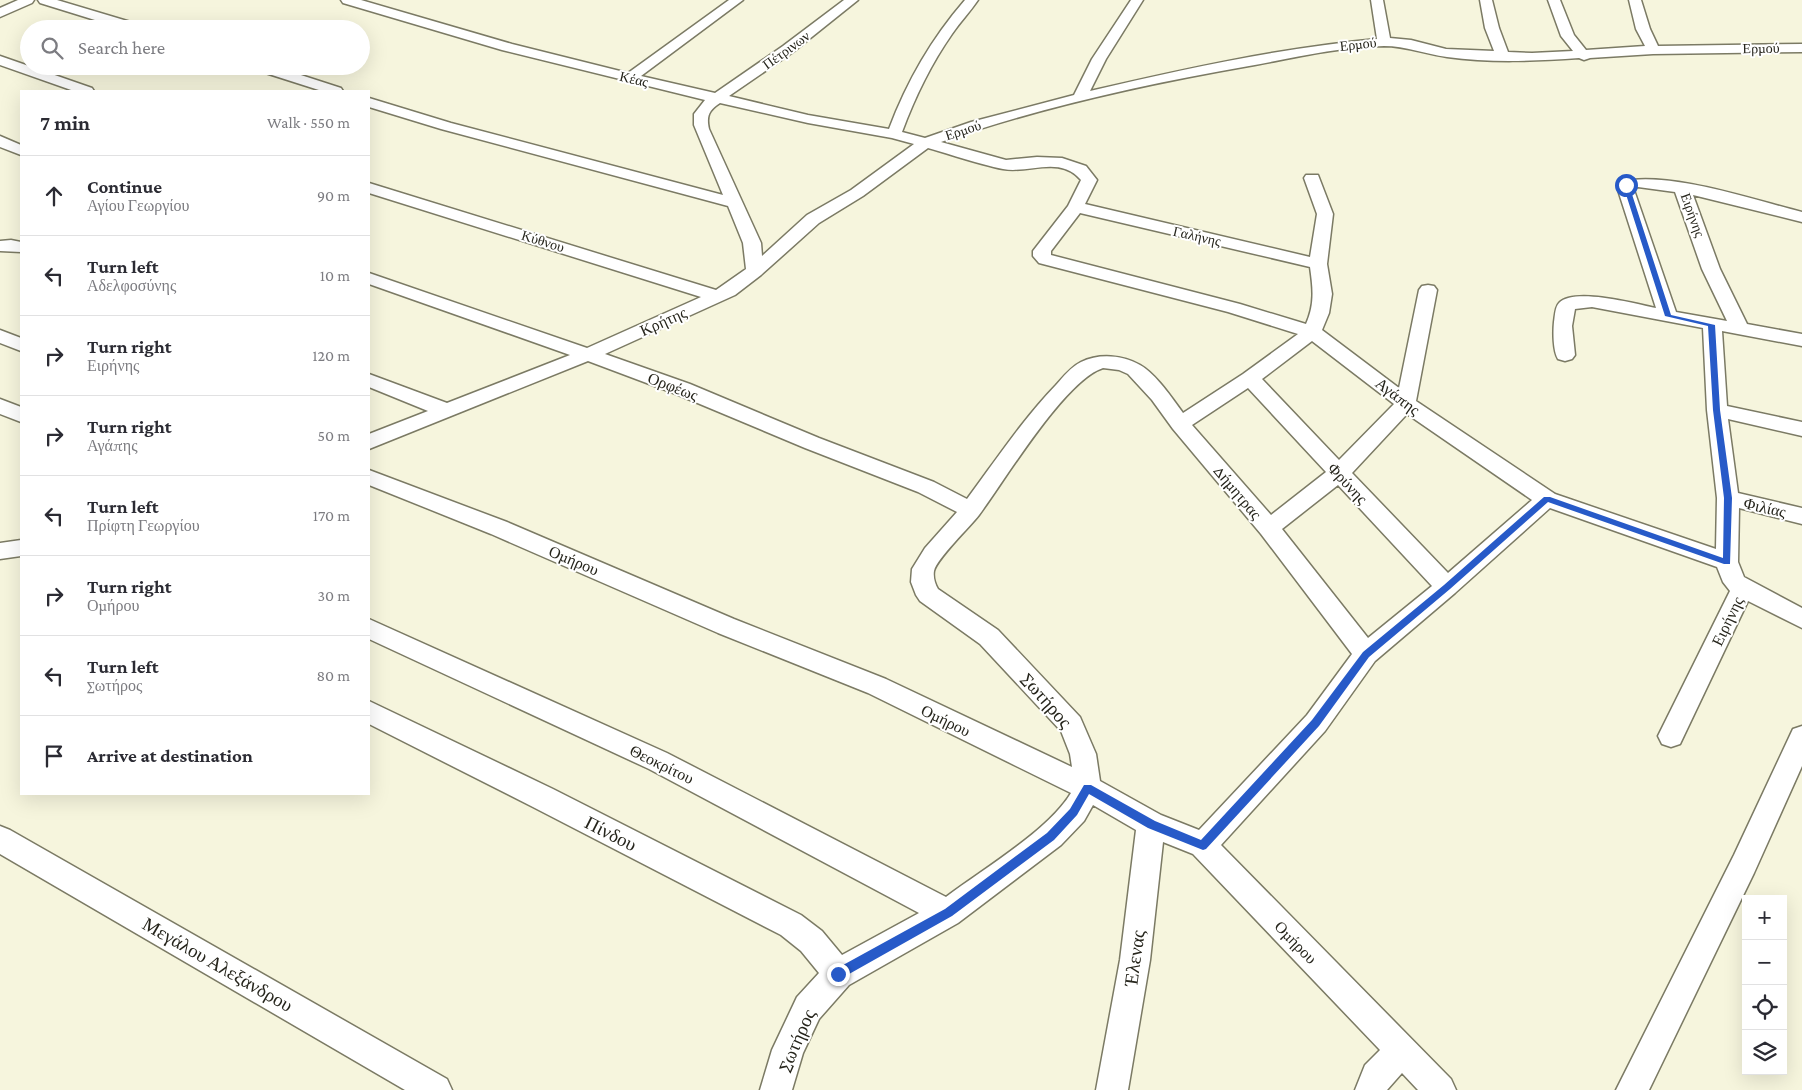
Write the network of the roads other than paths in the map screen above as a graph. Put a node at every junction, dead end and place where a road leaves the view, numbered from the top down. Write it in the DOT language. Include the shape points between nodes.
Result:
graph roads {
  1 [pos="28,0"];
  2 [pos="44,0"];
  3 [pos="347,0"];
  4 [pos="737,0"];
  5 [pos="852,0"];
  6 [pos="972,0"];
  7 [pos="1137,0"];
  8 [pos="1377,0"];
  9 [pos="1486,0"];
  10 [pos="1554,0"];
  11 [pos="1635,0"];
  12 [pos="0,13"];
  13 [pos="110,20"];
  14 [pos="1384,42"];
  15 [pos="1802,48"];
  16 [pos="1653,50"];
  17 [pos="1503,56"];
  18 [pos="1584,56"];
  19 [pos="0,60"];
  20 [pos="20,67"];
  21 [pos="42,75"];
  22 [pos="286,75"];
  23 [pos="630,78"];
  24 [pos="84,90"];
  25 [pos="333,90"];
  26 [pos="718,98"];
  27 [pos="1080,98"];
  28 [pos="370,102"];
  29 [pos="894,134"];
  30 [pos="0,141"];
  31 [pos="924,143"];
  32 [pos="20,150"];
  33 [pos="1312,178"];
  34 [pos="370,188"];
  35 [pos="1682,188"];
  36 [pos="734,203"];
  37 [pos="1076,207"];
  38 [pos="1802,217"];
  39 [pos="0,246"];
  40 [pos="20,248"];
  41 [pos="1318,264"];
  42 [pos="755,271"];
  43 [pos="370,278"];
  44 [pos="1428,290"];
  45 [pos="716,296"];
  46 [pos="1668,316"];
  47 [pos="1712,325"];
  48 [pos="1739,327"];
  49 [pos="1312,332"];
  50 [pos="0,336"];
  51 [pos="1802,340"];
  52 [pos="20,345"];
  53 [pos="589,354"];
  54 [pos="1565,355"];
  55 [pos="1250,378"];
  56 [pos="370,380"];
  57 [pos="1406,404"];
  58 [pos="0,406"];
  59 [pos="1717,410"];
  60 [pos="447,411"];
  61 [pos="20,415"];
  62 [pos="1180,424"];
  63 [pos="1802,429"];
  64 [pos="370,442"];
  65 [pos="1339,473"];
  66 [pos="370,477"];
  67 [pos="1728,498"];
  68 [pos="1547,499"];
  69 [pos="971,510"];
  70 [pos="1802,516"];
  71 [pos="1269,528"];
  72 [pos="1727,562"];
  73 [pos="1447,587"];
  74 [pos="1743,588"];
  75 [pos="1802,619"];
  76 [pos="370,628"];
  77 [pos="1366,654"];
  78 [pos="370,712"];
  79 [pos="1671,736"];
  80 [pos="1802,737"];
  81 [pos="1088,788"];
  82 [pos="1151,824"];
  83 [pos="0,839"];
  84 [pos="1203,846"];
  85 [pos="948,913"];
  86 [pos="838,974"];
  87 [pos="1402,1050"];
  88 [pos="436,1090"];
  89 [pos="776,1090"];
  90 [pos="1112,1090"];
  91 [pos="1371,1090"];
  92 [pos="1440,1090"];
  93 [pos="1632,1090"];
  1 -- 12 [label="street"];
  2 -- 13 [label="street"];
  3 -- 23 [label="street, Κέας" via="507,47"];
  4 -- 23 [label="street"];
  5 -- 26 [label="street, Πέτρινων" via="788,50"];
  6 -- 29 [label="street" via="918,75"];
  7 -- 27 [label="street" via="1099,59"];
  8 -- 14 [label="street"];
  9 -- 17 [label="street"];
  10 -- 18 [label="street" via="1568,36"];
  11 -- 16 [label="street"];
  14 -- 17 [label="street, Ερμού" via="1411,44 1446,53"];
  14 -- 27 [label="street, Ερμού" via="1270,56"];
  15 -- 16 [label="street, Ερμού"];
  16 -- 18 [label="street, Ερμού"];
  17 -- 18 [label="street, Ερμού"];
  19 -- 20 [label="street"];
  21 -- 24 [label="street"];
  22 -- 25 [label="street"];
  23 -- 26 [label="street, Κέας"];
  26 -- 29 [label="street, Κέας" via="808,119"];
  26 -- 36 [label="street, Πέτρινων" via="707,104 699,119"];
  27 -- 31 [label="street, Ερμού" via="976,125"];
  28 -- 36 [label="street" via="446,126"];
  29 -- 31 [label="street, Κέας"];
  30 -- 32 [label="street"];
  31 -- 37 [label="street, Κέας" via="1006,165 1053,162 1072,165 1089,180"];
  31 -- 42 [label="street, Κρήτης" via="857,194 813,219"];
  33 -- 41 [label="street" via="1325,214"];
  34 -- 45 [label="street, Κύθνου"];
  35 -- 38 [label="street, Ειρήνης"];
  35 -- 46 [label="street" via="1632,182 1626,185"];
  35 -- 48 [label="street, Ειρήνης" via="1711,268"];
  36 -- 42 [label="street" via="752,243"];
  37 -- 41 [label="street, Γαλήνης"];
  37 -- 49 [label="street, Αγάπης" via="1041,254 1045,259 1234,308"];
  39 -- 40 [label="street"];
  41 -- 49 [label="street" via="1323,294"];
  42 -- 45 [label="street, Κρήτης" via="729,291"];
  43 -- 53 [label="street, Ορφέως"];
  44 -- 57 [label="street"];
  45 -- 53 [label="street, Κρήτης"];
  46 -- 47 [label="street"];
  46 -- 54 [label="street" via="1592,302 1569,303 1563,326"];
  47 -- 48 [label="street"];
  47 -- 59 [label="street, Ειρήνης"];
  48 -- 51 [label="street"];
  49 -- 55 [label="street"];
  49 -- 57 [label="street, Αγάπης"];
  50 -- 52 [label="street"];
  53 -- 60 [label="street, Κρήτης"];
  53 -- 69 [label="street, Ορφέως" via="926,487"];
  55 -- 62 [label="street"];
  55 -- 65 [label="street, Φρύνης"];
  56 -- 60 [label="street"];
  57 -- 65 [label="street"];
  57 -- 68 [label="street, Αγάπης"];
  58 -- 61 [label="street"];
  59 -- 63 [label="street"];
  59 -- 67 [label="street, Ειρήνης"];
  60 -- 64 [label="street, Κρήτης"];
  62 -- 69 [label="street, Δήμητρας" via="1135,370 1111,362 1089,366 1076,374 1046,407"];
  62 -- 71 [label="street, Δήμητρας"];
  65 -- 71 [label="street"];
  65 -- 73 [label="street, Φρύνης"];
  66 -- 81 [label="street, Ομήρου" via="876,686"];
  67 -- 70 [label="street, Φιλίας"];
  67 -- 72 [label="street, Ειρήνης"];
  68 -- 72 [label="street, Αγάπης"];
  68 -- 73 [label="street"];
  69 -- 81 [label="street, Σωτήρος" via="924,569 923,582 928,595 989,637 1071,725 1083,754"];
  71 -- 77 [label="street, Δήμητρας"];
  72 -- 74 [label="street, Ειρήνης" via="1731,576"];
  73 -- 77 [label="street"];
  74 -- 75 [label="street"];
  74 -- 79 [label="street, Ειρήνης"];
  76 -- 85 [label="street, Θεοκρίτου" via="658,761"];
  77 -- 84 [label="street" via="1316,723"];
  78 -- 86 [label="street, Πίνδου" via="791,925 816,944"];
  80 -- 93 [label="street" via="1744,864"];
  81 -- 82 [label="street, Ομήρου"];
  81 -- 85 [label="street, Σωτήρος" via="1074,812 1051,836"];
  82 -- 84 [label="street, Ομήρου"];
  82 -- 90 [label="street, Έλενας" via="1134,960"];
  83 -- 88 [label="street, Μεγάλου Αλεξάνδρου"];
  84 -- 87 [label="street, Ομήρου"];
  85 -- 86 [label="street, Σωτήρος"];
  86 -- 89 [label="street, Σωτήρος" via="808,1008 788,1050"];
  87 -- 91 [label="street" via="1376,1076"];
  87 -- 92 [label="street, Ομήρου"];
}
